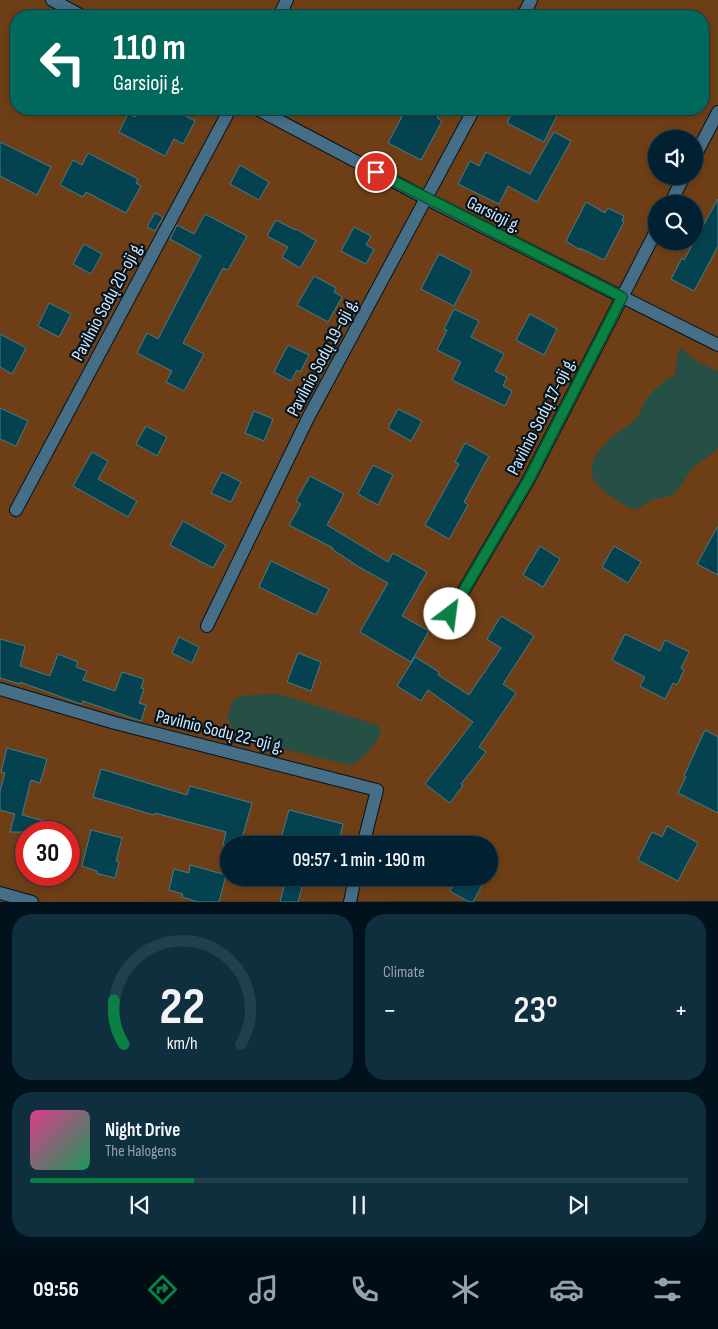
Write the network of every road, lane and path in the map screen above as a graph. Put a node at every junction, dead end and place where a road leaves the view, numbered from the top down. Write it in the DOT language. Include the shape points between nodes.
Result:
graph roads {
  1 [pos="52,0"];
  2 [pos="71,10"];
  3 [pos="718,112"];
  4 [pos="227,115"];
  5 [pos="269,115"];
  6 [pos="471,115"];
  7 [pos="703,141"];
  8 [pos="427,199"];
  9 [pos="648,247"];
  10 [pos="622,297"];
  11 [pos="718,345"];
  12 [pos="16,510"];
  13 [pos="450,614"];
  14 [pos="207,626"];
  15 [pos="0,689"];
  16 [pos="365,836"];
  17 [pos="353,886"];
  18 [pos="0,893"];
  19 [pos="32,902"];
  20 [pos="350,902"];
  1 -- 2 [label="street"];
  3 -- 7 [label="street"];
  4 -- 12 [label="street, Pavilnio Sodų 20-oji g."];
  5 -- 8 [label="street, Garsioji g."];
  6 -- 8 [label="street, Pavilnio Sodų 19-oji g."];
  8 -- 10 [label="street, Garsioji g."];
  8 -- 14 [label="street, Pavilnio Sodų 19-oji g." via="308,418"];
  9 -- 10 [label="street, Pavilnio Sodų 17-oji g."];
  10 -- 11 [label="street, Garsioji g."];
  10 -- 13 [label="street, Pavilnio Sodų 17-oji g." via="528,481"];
  15 -- 16 [label="street, Pavilnio Sodų 22-oji g." via="115,723 377,790"];
  17 -- 20 [label="street"];
  18 -- 19 [label="street"];
}
